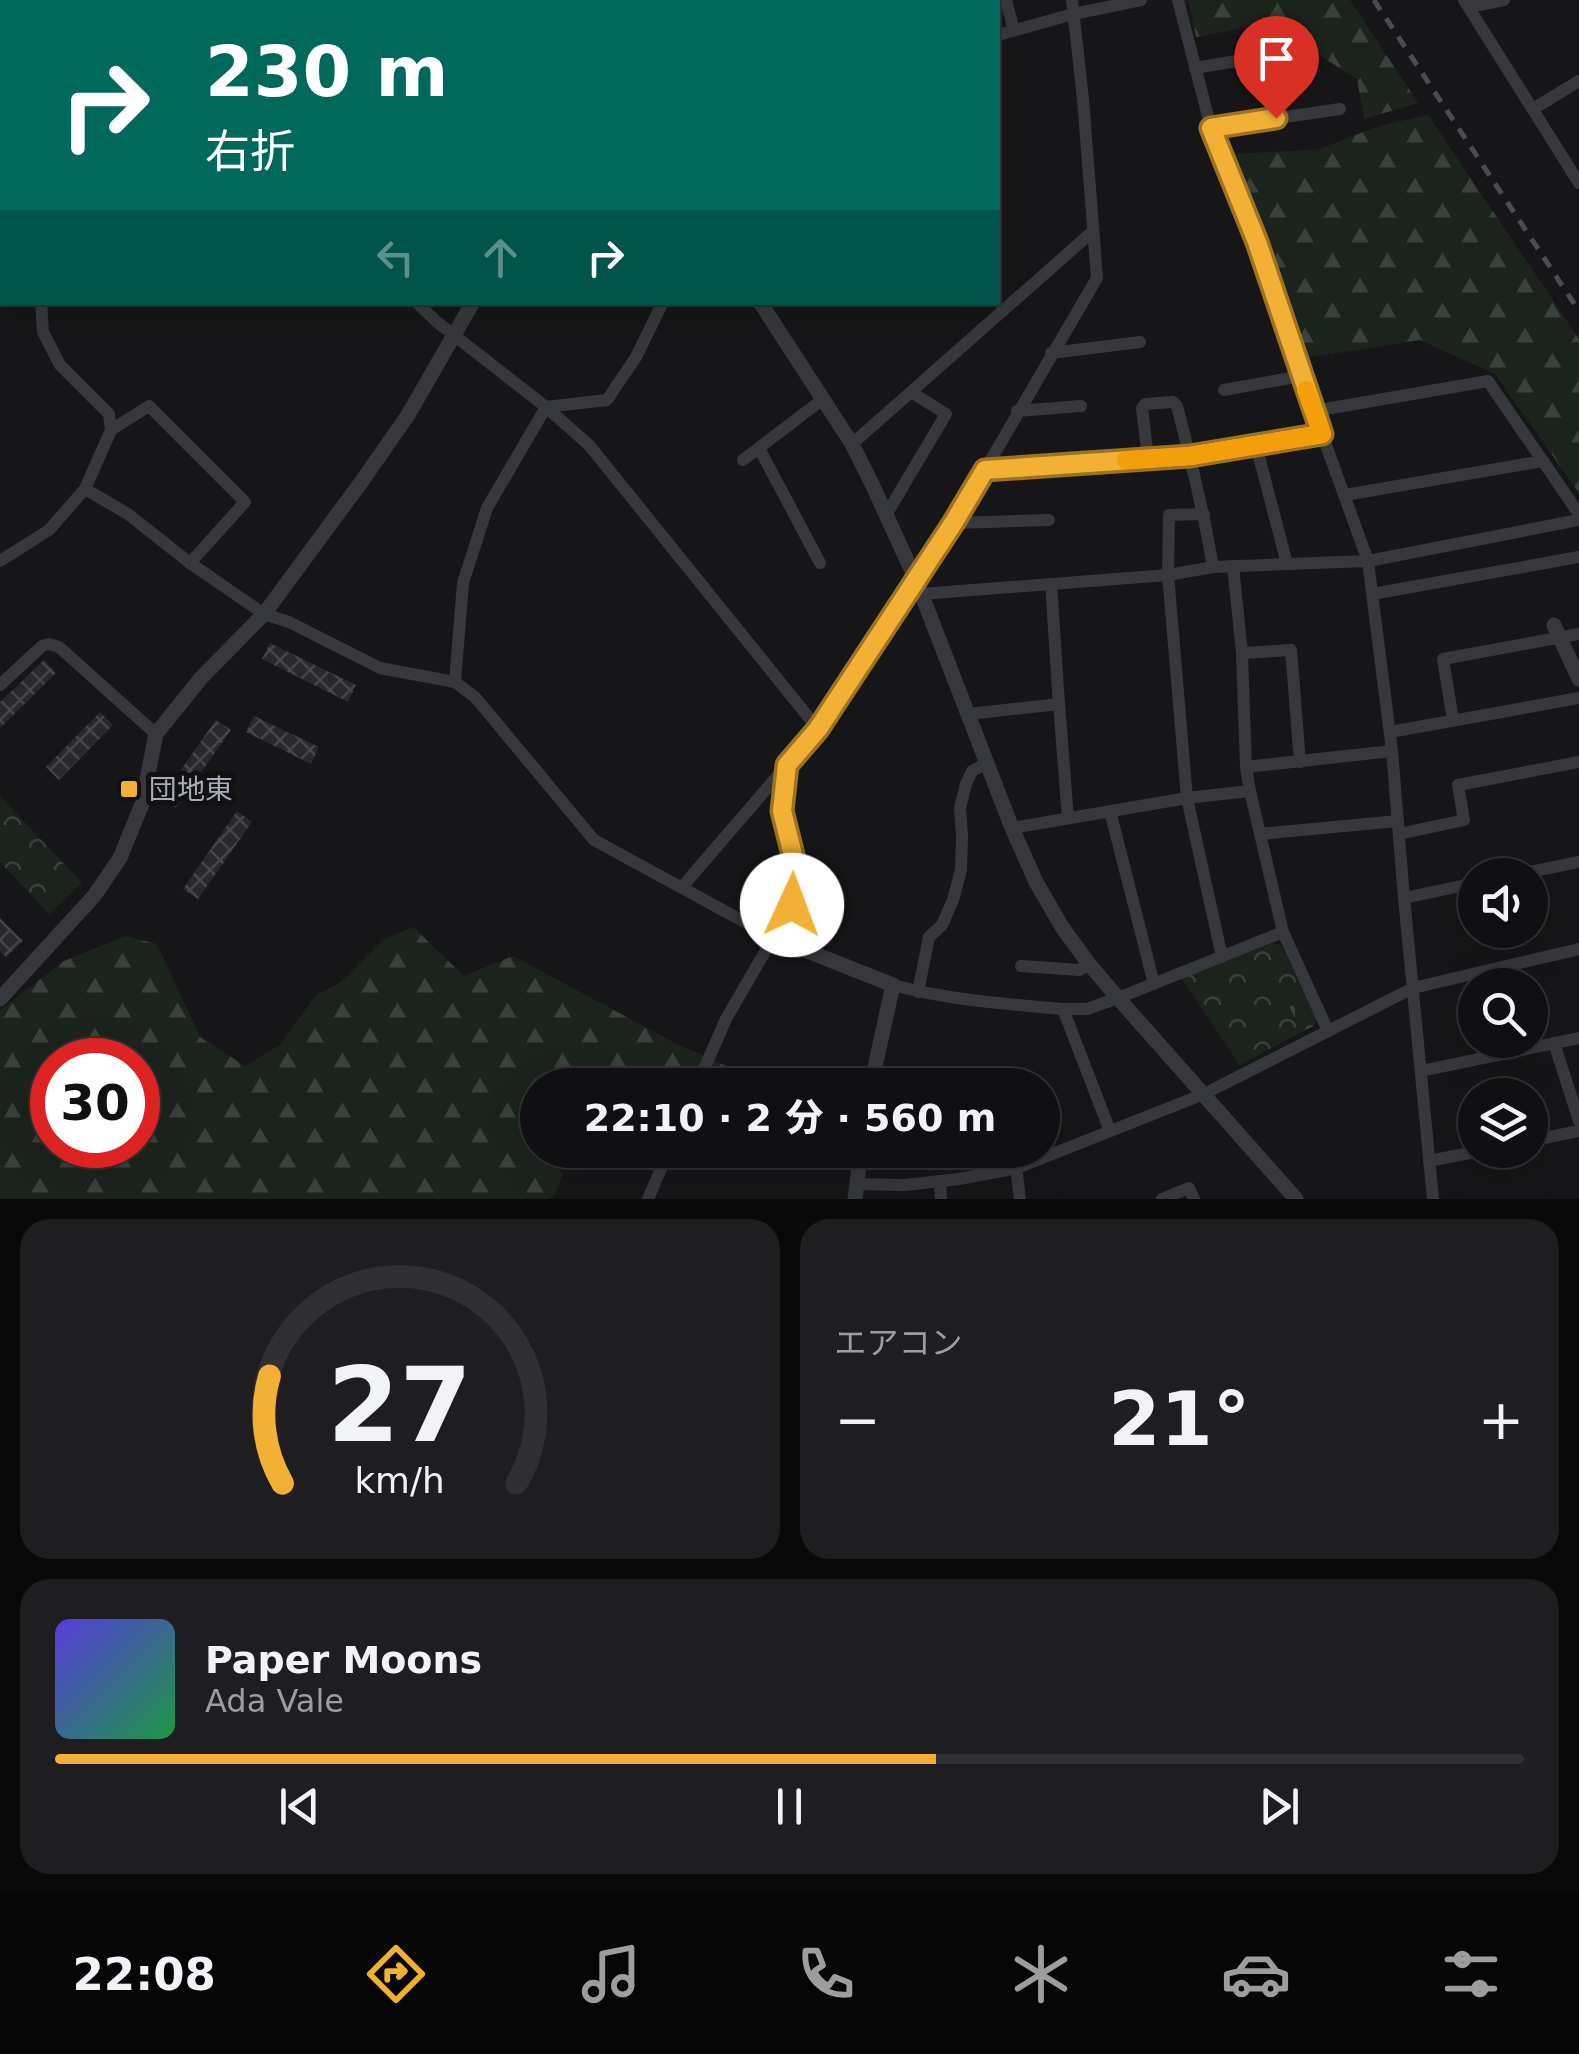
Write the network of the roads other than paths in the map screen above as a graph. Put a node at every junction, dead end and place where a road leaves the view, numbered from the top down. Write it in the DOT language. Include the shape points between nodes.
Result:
graph roads {
  1 [pos="1006,0"];
  2 [pos="1141,0"];
  3 [pos="1178,0"];
  4 [pos="1504,0"];
  5 [pos="1467,4"];
  6 [pos="1072,7"];
  7 [pos="1014,30"];
  8 [pos="1000,34"];
  9 [pos="1249,59"];
  10 [pos="1195,68"];
  11 [pos="1579,81"];
  12 [pos="1340,109"];
  13 [pos="1532,109"];
  14 [pos="1211,128"];
  15 [pos="1579,183"];
  16 [pos="1092,232"];
  17 [pos="41,305"];
  18 [pos="419,305"];
  19 [pos="472,305"];
  20 [pos="661,305"];
  21 [pos="762,305"];
  22 [pos="455,334"];
  23 [pos="1140,342"];
  24 [pos="1051,353"];
  25 [pos="1301,376"];
  26 [pos="1224,390"];
  27 [pos="912,392"];
  28 [pos="823,399"];
  29 [pos="1081,406"];
  30 [pos="546,407"];
  31 [pos="1017,411"];
  32 [pos="1314,411"];
  33 [pos="112,430"];
  34 [pos="1322,434"];
  35 [pos="852,444"];
  36 [pos="1256,445"];
  37 [pos="759,448"];
  38 [pos="1190,456"];
  39 [pos="1148,458"];
  40 [pos="743,460"];
  41 [pos="1543,461"];
  42 [pos="985,470"];
  43 [pos="85,489"];
  44 [pos="1344,496"];
  45 [pos="1204,514"];
  46 [pos="886,515"];
  47 [pos="1579,517"];
  48 [pos="1049,520"];
  49 [pos="954,522"];
  50 [pos="1579,557"];
  51 [pos="0,561"];
  52 [pos="1368,561"];
  53 [pos="190,563"];
  54 [pos="820,563"];
  55 [pos="1287,564"];
  56 [pos="1233,566"];
  57 [pos="1213,567"];
  58 [pos="1168,575"];
  59 [pos="1051,584"];
  60 [pos="919,587"];
  61 [pos="1372,594"];
  62 [pos="264,614"];
  63 [pos="1557,631"];
  64 [pos="1579,634"];
  65 [pos="1242,653"];
  66 [pos="1579,679"];
  67 [pos="455,682"];
  68 [pos="0,685"];
  69 [pos="1579,698"];
  70 [pos="1059,704"];
  71 [pos="968,714"];
  72 [pos="1453,720"];
  73 [pos="818,729"];
  74 [pos="1390,732"];
  75 [pos="156,734"];
  76 [pos="1392,751"];
  77 [pos="1300,762"];
  78 [pos="1579,762"];
  79 [pos="987,763"];
  80 [pos="787,765"];
  81 [pos="1246,767"];
  82 [pos="1250,790"];
  83 [pos="1187,798"];
  84 [pos="1110,811"];
  85 [pos="1068,818"];
  86 [pos="1012,828"];
  87 [pos="1398,828"];
  88 [pos="1260,834"];
  89 [pos="1579,862"];
  90 [pos="1548,868"];
  91 [pos="682,887"];
  92 [pos="1458,887"];
  93 [pos="1404,898"];
  94 [pos="1283,932"];
  95 [pos="772,937"];
  96 [pos="1579,949"];
  97 [pos="1222,957"];
  98 [pos="1089,964"];
  99 [pos="1020,966"];
  100 [pos="1154,984"];
  101 [pos="893,985"];
  102 [pos="1413,988"];
  103 [pos="3,990"];
  104 [pos="918,992"];
  105 [pos="1118,998"];
  106 [pos="1063,1009"];
  107 [pos="1328,1031"];
  108 [pos="1579,1038"];
  109 [pos="1554,1043"];
  110 [pos="704,1068"];
  111 [pos="875,1068"];
  112 [pos="1421,1071"];
  113 [pos="1204,1094"];
  114 [pos="1579,1121"];
  115 [pos="1110,1131"];
  116 [pos="1579,1132"];
  117 [pos="1548,1138"];
  118 [pos="1060,1151"];
  119 [pos="1458,1155"];
  120 [pos="1429,1161"];
  121 [pos="661,1168"];
  122 [pos="1017,1168"];
  123 [pos="940,1182"];
  124 [pos="856,1192"];
  125 [pos="1292,1196"];
  126 [pos="648,1199"];
  127 [pos="940,1199"];
  128 [pos="1020,1199"];
  129 [pos="1162,1199"];
  130 [pos="1194,1199"];
  131 [pos="1432,1199"];
  1 -- 7 [label="street"];
  2 -- 6 [label="street"];
  3 -- 10 [label="street"];
  4 -- 5 [label="street"];
  5 -- 13 [label="street"];
  6 -- 7 [label="street"];
  6 -- 16 [label="street"];
  7 -- 8 [label="street"];
  9 -- 10 [label="street"];
  10 -- 14 [label="street"];
  11 -- 13 [label="street"];
  12 -- 14 [label="street"];
  13 -- 15 [label="street"];
  14 -- 25 [label="street"];
  16 -- 24 [label="street" via="1096,278"];
  16 -- 27 [label="street"];
  17 -- 33 [label="street" via="42,332 60,364 109,414"];
  18 -- 22 [label="street"];
  19 -- 22 [label="street"];
  20 -- 30 [label="street" via="607,400"];
  21 -- 28 [label="street"];
  22 -- 30 [label="street"];
  22 -- 62 [label="street" via="408,416"];
  23 -- 24 [label="street"];
  24 -- 31 [label="street"];
  25 -- 26 [label="street"];
  25 -- 32 [label="street"];
  27 -- 35 [label="street"];
  27 -- 46 [label="street" via="946,414"];
  28 -- 35 [label="street"];
  28 -- 37 [label="street"];
  29 -- 31 [label="street"];
  30 -- 67 [label="street" via="487,508 463,583"];
  30 -- 73 [label="street" via="589,445"];
  31 -- 42 [label="street"];
  32 -- 34 [label="street"];
  32 -- 41 [label="street" via="1488,381"];
  33 -- 43 [label="street"];
  33 -- 53 [label="street" via="149,406 245,502"];
  34 -- 36 [label="street"];
  34 -- 44 [label="street"];
  35 -- 46 [label="street"];
  36 -- 38 [label="street"];
  36 -- 55 [label="street"];
  37 -- 40 [label="street"];
  37 -- 54 [label="street"];
  38 -- 39 [label="street"];
  38 -- 39 [label="street" via="1173,402 1142,408"];
  38 -- 45 [label="street"];
  39 -- 42 [label="street"];
  41 -- 44 [label="street"];
  41 -- 47 [label="street"];
  42 -- 49 [label="street"];
  43 -- 51 [label="street" via="49,530"];
  43 -- 53 [label="street"];
  44 -- 52 [label="street"];
  45 -- 57 [label="street"];
  45 -- 58 [label="street" via="1169,516"];
  46 -- 60 [label="street"];
  47 -- 52 [label="street"];
  48 -- 49 [label="street"];
  49 -- 60 [label="street"];
  50 -- 61 [label="street"];
  52 -- 55 [label="street"];
  52 -- 61 [label="street"];
  53 -- 62 [label="street"];
  55 -- 56 [label="street"];
  56 -- 57 [label="street"];
  56 -- 65 [label="street"];
  57 -- 58 [label="street"];
  58 -- 59 [label="street"];
  58 -- 83 [label="street"];
  59 -- 60 [label="street"];
  59 -- 70 [label="street"];
  60 -- 71 [label="street"];
  60 -- 73 [label="street"];
  61 -- 74 [label="street"];
  62 -- 67 [label="street" via="380,668"];
  62 -- 75 [label="street"];
  63 -- 64 [label="street"];
  63 -- 66 [label="street"];
  63 -- 72 [label="street" via="1442,660"];
  65 -- 77 [label="street" via="1291,650"];
  65 -- 81 [label="street"];
  67 -- 91 [label="street" via="475,697 594,840"];
  68 -- 75 [label="street" via="50,644"];
  69 -- 72 [label="street"];
  70 -- 71 [label="street"];
  70 -- 85 [label="street"];
  71 -- 79 [label="street"];
  72 -- 74 [label="street"];
  73 -- 80 [label="street"];
  74 -- 76 [label="street"];
  75 -- 103 [label="street" via="142,804 120,858 94,896"];
  76 -- 77 [label="street"];
  76 -- 87 [label="street"];
  77 -- 81 [label="street"];
  78 -- 87 [label="street" via="1458,785 1464,820"];
  79 -- 86 [label="street"];
  79 -- 104 [label="street" via="966,784 961,870 942,925 929,937"];
  80 -- 91 [label="street"];
  80 -- 95 [label="street" via="782,811 796,883 792,905"];
  81 -- 82 [label="street"];
  82 -- 83 [label="street"];
  82 -- 88 [label="street"];
  83 -- 84 [label="street"];
  83 -- 97 [label="street"];
  84 -- 85 [label="street"];
  84 -- 100 [label="street"];
  85 -- 86 [label="street"];
  86 -- 98 [label="street" via="1036,882"];
  87 -- 88 [label="street"];
  87 -- 93 [label="street"];
  88 -- 94 [label="street"];
  89 -- 90 [label="street"];
  91 -- 95 [label="street"];
  92 -- 93 [label="street"];
  93 -- 102 [label="street"];
  94 -- 97 [label="street"];
  94 -- 107 [label="street"];
  95 -- 101 [label="street"];
  95 -- 110 [label="street"];
  96 -- 102 [label="street"];
  97 -- 100 [label="street"];
  98 -- 99 [label="street" via="1079,970"];
  98 -- 105 [label="street"];
  100 -- 105 [label="street"];
  101 -- 104 [label="street"];
  101 -- 111 [label="street"];
  102 -- 107 [label="street"];
  102 -- 112 [label="street"];
  104 -- 106 [label="street"];
  105 -- 106 [label="street"];
  105 -- 113 [label="street"];
  106 -- 115 [label="street"];
  107 -- 113 [label="street"];
  108 -- 109 [label="street"];
  109 -- 112 [label="street"];
  109 -- 114 [label="street"];
  112 -- 120 [label="street"];
  113 -- 115 [label="street"];
  113 -- 125 [label="street"];
  115 -- 118 [label="street"];
  116 -- 117 [label="street"];
  119 -- 120 [label="street"];
  120 -- 131 [label="street"];
  121 -- 126 [label="street"];
  122 -- 123 [label="street"];
  122 -- 128 [label="street"];
  123 -- 124 [label="street"];
  123 -- 127 [label="street"];
  129 -- 130 [label="street" via="1190,1188"];
}
